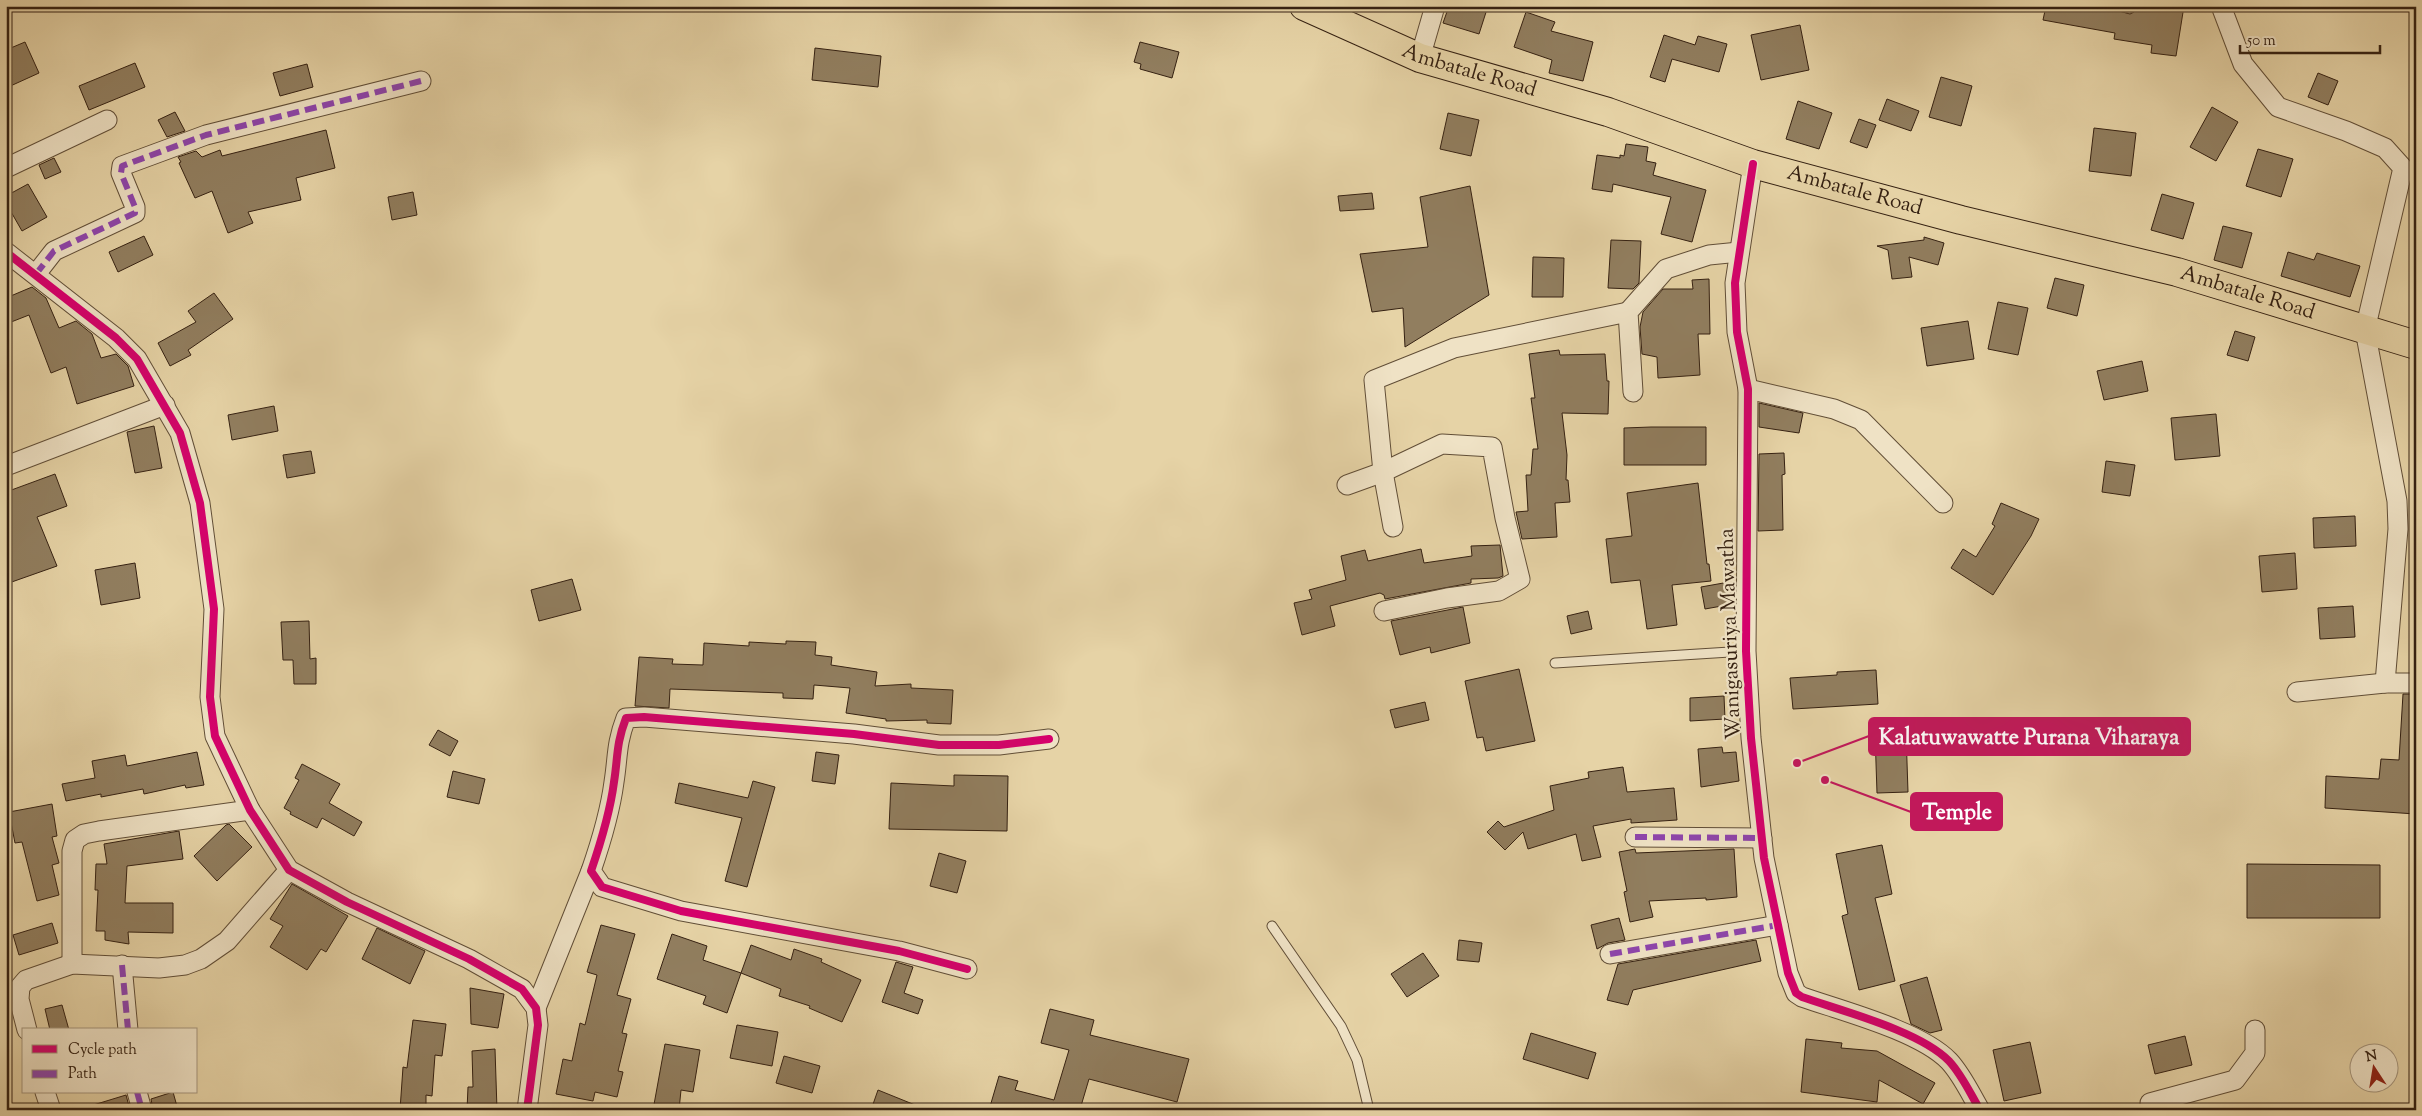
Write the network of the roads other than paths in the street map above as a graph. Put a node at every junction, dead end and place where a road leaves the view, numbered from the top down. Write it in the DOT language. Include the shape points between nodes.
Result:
graph roads {
  1 [pos="1304,6"];
  2 [pos="1435,6"];
  3 [pos="2221,6"];
  4 [pos="1420,58"];
  5 [pos="421,81"];
  6 [pos="107,120"];
  7 [pos="1753,164"];
  8 [pos="6,168"];
  9 [pos="6,252"];
  10 [pos="1739,252"];
  11 [pos="36,274"];
  12 [pos="1628,312"];
  13 [pos="2365,330"];
  14 [pos="2416,345"];
  15 [pos="1748,389"];
  16 [pos="1633,392"];
  17 [pos="165,405"];
  18 [pos="6,466"];
  19 [pos="1383,472"];
  20 [pos="1347,484"];
  21 [pos="1943,503"];
  22 [pos="1393,527"];
  23 [pos="1384,611"];
  24 [pos="1746,651"];
  25 [pos="1556,663"];
  26 [pos="2385,682"];
  27 [pos="2416,683"];
  28 [pos="2298,692"];
  29 [pos="1048,739"];
  30 [pos="250,810"];
  31 [pos="1636,838"];
  32 [pos="1762,838"];
  33 [pos="289,870"];
  34 [pos="590,871"];
  35 [pos="1778,925"];
  36 [pos="1272,926"];
  37 [pos="1610,954"];
  38 [pos="72,964"];
  39 [pos="122,965"];
  40 [pos="967,970"];
  41 [pos="536,1008"];
  42 [pos="26,1028"];
  43 [pos="128,1028"];
  44 [pos="2255,1030"];
  45 [pos="47,1094"];
  46 [pos="138,1094"];
  47 [pos="51,1110"];
  48 [pos="142,1110"];
  49 [pos="527,1110"];
  50 [pos="1369,1110"];
  51 [pos="1980,1110"];
  52 [pos="2150,1110"];
  1 -- 4 [label="main road, Ambatale Road"];
  2 -- 4 [label="street"];
  3 -- 13 [label="street" via="2243,64 2278,106 2385,148 2403,168"];
  4 -- 7 [label="main road, Ambatale Road" via="1608,112"];
  5 -- 11 [label="street" via="206,135 122,166 121,173 135,207 134,214 54,251"];
  6 -- 8 [label="street"];
  7 -- 10 [label="street, Wanigasuriya Mawatha"];
  7 -- 13 [label="main road, Ambatale Road" via="1961,220 2177,272"];
  9 -- 11 [label="street"];
  10 -- 12 [label="street" via="1709,254 1666,269"];
  10 -- 15 [label="street, Wanigasuriya Mawatha" via="1735,282 1737,332"];
  11 -- 17 [label="street" via="116,338 137,359"];
  12 -- 16 [label="street"];
  12 -- 19 [label="street" via="1454,348 1374,380"];
  13 -- 14 [label="main road, Ambatale Road"];
  13 -- 26 [label="street" via="2397,501 2398,529"];
  15 -- 21 [label="street" via="1834,409 1861,420"];
  15 -- 24 [label="street, Wanigasuriya Mawatha"];
  17 -- 18 [label="street"];
  17 -- 30 [label="street" via="180,433 200,503 214,608 210,697 215,736"];
  19 -- 20 [label="street"];
  19 -- 22 [label="street"];
  19 -- 23 [label="street" via="1442,444 1492,447 1520,578 1499,591"];
  24 -- 25 [label="lane"];
  24 -- 32 [label="street, Wanigasuriya Mawatha"];
  26 -- 27 [label="street"];
  26 -- 28 [label="street"];
  29 -- 34 [label="street" via="999,745 939,745 854,734 626,718 618,740 605,830"];
  30 -- 33 [label="street"];
  30 -- 38 [label="street" via="100,831 84,834 75,840 72,852"];
  31 -- 32 [label="street"];
  32 -- 35 [label="street, Wanigasuriya Mawatha"];
  33 -- 39 [label="street" via="227,941 201,959 185,965 159,968"];
  33 -- 41 [label="street" via="347,902 500,976 522,989"];
  34 -- 40 [label="street" via="602,887 682,910 898,951"];
  34 -- 41 [label="street"];
  35 -- 37 [label="street"];
  35 -- 51 [label="street, Wanigasuriya Mawatha" via="1788,974 1796,993 1936,1050 1956,1070"];
  36 -- 50 [label="lane" via="1341,1026 1357,1060"];
  38 -- 39 [label="street"];
  38 -- 42 [label="street" via="26,980 20,987 19,999"];
  39 -- 43 [label="street"];
  41 -- 49 [label="street" via="538,1025"];
  44 -- 52 [label="street" via="2255,1053 2235,1080 2150,1103"];
  45 -- 47 [label="street"];
  46 -- 48 [label="street"];
}
